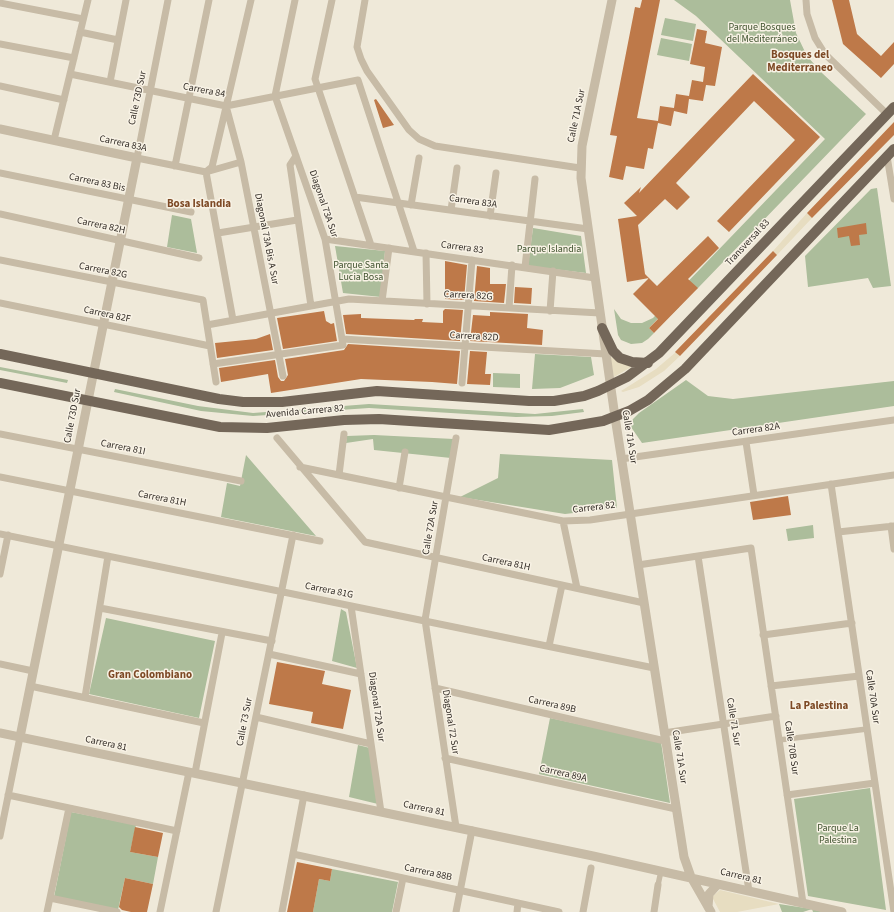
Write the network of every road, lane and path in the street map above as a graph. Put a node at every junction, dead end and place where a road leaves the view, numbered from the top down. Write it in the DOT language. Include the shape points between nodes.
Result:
graph roads {
  1 [pos="88,0"];
  2 [pos="124,0"];
  3 [pos="168,0"];
  4 [pos="209,0"];
  5 [pos="251,0"];
  6 [pos="295,0"];
  7 [pos="332,0"];
  8 [pos="365,0"];
  9 [pos="612,0"];
  10 [pos="806,0"];
  11 [pos="0,3"];
  12 [pos="83,19"];
  13 [pos="80,32"];
  14 [pos="118,40"];
  15 [pos="0,44"];
  16 [pos="74,58"];
  17 [pos="70,74"];
  18 [pos="110,82"];
  19 [pos="0,86"];
  20 [pos="318,88"];
  21 [pos="151,91"];
  22 [pos="275,96"];
  23 [pos="189,98"];
  24 [pos="64,100"];
  25 [pos="226,106"];
  26 [pos="890,111"];
  27 [pos="0,129"];
  28 [pos="54,140"];
  29 [pos="890,152"];
  30 [pos="296,156"];
  31 [pos="137,158"];
  32 [pos="419,158"];
  33 [pos="241,162"];
  34 [pos="175,166"];
  35 [pos="457,168"];
  36 [pos="580,168"];
  37 [pos="206,172"];
  38 [pos="0,173"];
  39 [pos="496,173"];
  40 [pos="535,179"];
  41 [pos="355,197"];
  42 [pos="128,199"];
  43 [pos="894,199"];
  44 [pos="399,203"];
  45 [pos="411,205"];
  46 [pos="452,210"];
  47 [pos="191,212"];
  48 [pos="0,214"];
  49 [pos="490,216"];
  50 [pos="297,220"];
  51 [pos="531,221"];
  52 [pos="254,228"];
  53 [pos="588,229"];
  54 [pos="218,233"];
  55 [pos="325,239"];
  56 [pos="120,240"];
  57 [pos="371,245"];
  58 [pos="389,248"];
  59 [pos="414,251"];
  60 [pos="426,253"];
  61 [pos="199,258"];
  62 [pos="0,260"];
  63 [pos="472,260"];
  64 [pos="512,265"];
  65 [pos="525,267"];
  66 [pos="553,271"];
  67 [pos="595,278"];
  68 [pos="111,283"];
  69 [pos="334,301"];
  70 [pos="382,301"];
  71 [pos="0,303"];
  72 [pos="427,304"];
  73 [pos="311,306"];
  74 [pos="468,306"];
  75 [pos="509,308"];
  76 [pos="550,311"];
  77 [pos="271,313"];
  78 [pos="600,313"];
  79 [pos="233,320"];
  80 [pos="103,325"];
  81 [pos="207,325"];
  82 [pos="602,328"];
  83 [pos="342,342"];
  84 [pos="210,346"];
  85 [pos="465,346"];
  86 [pos="0,354"];
  87 [pos="606,354"];
  88 [pos="279,355"];
  89 [pos="648,363"];
  90 [pos="213,364"];
  91 [pos="93,373"];
  92 [pos="283,376"];
  93 [pos="216,382"];
  94 [pos="462,382"];
  95 [pos="0,383"];
  96 [pos="610,386"];
  97 [pos="88,401"];
  98 [pos="615,417"];
  99 [pos="894,420"];
  100 [pos="0,434"];
  101 [pos="344,434"];
  102 [pos="277,438"];
  103 [pos="456,438"];
  104 [pos="746,442"];
  105 [pos="78,449"];
  106 [pos="405,452"];
  107 [pos="621,459"];
  108 [pos="300,467"];
  109 [pos="338,475"];
  110 [pos="894,475"];
  111 [pos="0,478"];
  112 [pos="241,481"];
  113 [pos="831,484"];
  114 [pos="399,488"];
  115 [pos="70,491"];
  116 [pos="754,495"];
  117 [pos="446,498"];
  118 [pos="630,514"];
  119 [pos="563,521"];
  120 [pos="892,526"];
  121 [pos="838,532"];
  122 [pos="0,534"];
  123 [pos="8,535"];
  124 [pos="293,535"];
  125 [pos="320,540"];
  126 [pos="58,546"];
  127 [pos="894,549"];
  128 [pos="108,556"];
  129 [pos="698,556"];
  130 [pos="436,558"];
  131 [pos="638,565"];
  132 [pos="0,574"];
  133 [pos="562,585"];
  134 [pos="577,588"];
  135 [pos="282,592"];
  136 [pos="644,603"];
  137 [pos="351,606"];
  138 [pos="100,608"];
  139 [pos="425,620"];
  140 [pos="852,623"];
  141 [pos="222,633"];
  142 [pos="764,635"];
  143 [pos="272,641"];
  144 [pos="548,646"];
  145 [pos="269,654"];
  146 [pos="0,664"];
  147 [pos="654,668"];
  148 [pos="33,671"];
  149 [pos="361,674"];
  150 [pos="859,676"];
  151 [pos="30,686"];
  152 [pos="771,686"];
  153 [pos="435,688"];
  154 [pos="85,697"];
  155 [pos="776,716"];
  156 [pos="256,717"];
  157 [pos="204,723"];
  158 [pos="724,724"];
  159 [pos="867,729"];
  160 [pos="0,733"];
  161 [pos="20,737"];
  162 [pos="664,737"];
  163 [pos="779,740"];
  164 [pos="371,744"];
  165 [pos="445,758"];
  166 [pos="192,772"];
  167 [pos="243,783"];
  168 [pos="875,783"];
  169 [pos="8,795"];
  170 [pos="304,795"];
  171 [pos="788,795"];
  172 [pos="69,808"];
  173 [pos="676,809"];
  174 [pos="381,812"];
  175 [pos="456,827"];
  176 [pos="472,830"];
  177 [pos="177,831"];
  178 [pos="0,836"];
  179 [pos="293,854"];
  180 [pos="593,856"];
  181 [pos="591,868"];
  182 [pos="661,871"];
  183 [pos="691,877"];
  184 [pos="403,878"];
  185 [pos="718,884"];
  186 [pos="658,885"];
  187 [pos="460,890"];
  188 [pos="749,891"];
  189 [pos="50,898"];
  190 [pos="518,903"];
  191 [pos="804,903"];
  192 [pos="710,910"];
  193 [pos="47,912"];
  194 [pos="117,912"];
  195 [pos="160,912"];
  196 [pos="216,912"];
  197 [pos="282,912"];
  198 [pos="396,912"];
  199 [pos="456,912"];
  200 [pos="516,912"];
  201 [pos="560,912"];
  202 [pos="583,912"];
  203 [pos="654,912"];
  204 [pos="842,912"];
  205 [pos="894,912"];
  1 -- 12 [label="street"];
  2 -- 14 [label="street"];
  3 -- 21 [label="street, Calle 73D Sur"];
  4 -- 23 [label="street"];
  5 -- 25 [label="street"];
  6 -- 22 [label="street"];
  7 -- 20 [label="street" via="316,73"];
  8 -- 36 [label="street" via="357,47 361,59 409,130 427,144"];
  9 -- 36 [label="street, Calle 71A Sur" via="582,146"];
  10 -- 26 [label="street" via="807,14 815,38 824,54"];
  11 -- 12 [label="street"];
  12 -- 13 [label="street"];
  13 -- 14 [label="street"];
  13 -- 16 [label="street"];
  14 -- 18 [label="street"];
  15 -- 16 [label="street"];
  16 -- 17 [label="street"];
  17 -- 18 [label="street, Carrera 84"];
  17 -- 24 [label="street"];
  18 -- 21 [label="street, Carrera 84"];
  19 -- 24 [label="street"];
  20 -- 22 [label="street, Carrera 84"];
  20 -- 41 [label="street"];
  20 -- 44 [label="street, Carrera 84" via="358,80"];
  21 -- 23 [label="street, Carrera 84"];
  21 -- 31 [label="street, Calle 73D Sur"];
  22 -- 25 [label="street, Carrera 84"];
  22 -- 30 [label="street, Diagonal 73A Sur"];
  23 -- 25 [label="street, Carrera 84"];
  23 -- 34 [label="street"];
  24 -- 28 [label="street"];
  25 -- 33 [label="street, Diagonal 73A Bis A Sur"];
  25 -- 37 [label="street" via="212,167"];
  26 -- 89 [label="main road, Transversal 83" via="675,338"];
  27 -- 28 [label="street, Carrera 83A"];
  28 -- 31 [label="street, Carrera 83A"];
  29 -- 43 [label="street"];
  29 -- 98 [label="main road" via="685,369 648,400"];
  30 -- 50 [label="street" via="290,165"];
  30 -- 55 [label="street, Diagonal 73A Sur"];
  31 -- 34 [label="street, Carrera 83A"];
  31 -- 42 [label="street, Calle 73D Sur"];
  32 -- 45 [label="street"];
  33 -- 37 [label="street, Carrera 83A"];
  33 -- 52 [label="street, Diagonal 73A Bis A Sur"];
  34 -- 37 [label="street, Carrera 83A"];
  35 -- 46 [label="street"];
  36 -- 53 [label="street, Calle 71A Sur"];
  37 -- 54 [label="street"];
  38 -- 42 [label="street, Carrera 83 Bis"];
  39 -- 49 [label="street"];
  40 -- 51 [label="street"];
  41 -- 44 [label="street, Carrera 83A"];
  41 -- 57 [label="street"];
  42 -- 47 [label="street, Carrera 83 Bis"];
  42 -- 56 [label="street, Calle 73D Sur"];
  44 -- 45 [label="street, Carrera 83A"];
  44 -- 59 [label="street"];
  45 -- 46 [label="street, Carrera 83A"];
  46 -- 49 [label="street, Carrera 83A"];
  48 -- 56 [label="street, Carrera 82H"];
  49 -- 51 [label="street, Carrera 83A"];
  50 -- 52 [label="street"];
  50 -- 73 [label="street"];
  51 -- 53 [label="street, Carrera 83A"];
  51 -- 65 [label="street"];
  52 -- 54 [label="street"];
  52 -- 77 [label="street, Diagonal 73A Bis A Sur"];
  53 -- 67 [label="street, Calle 71A Sur"];
  54 -- 79 [label="street"];
  55 -- 57 [label="street, Carrera 83"];
  55 -- 69 [label="street, Diagonal 73A Sur"];
  56 -- 61 [label="street, Carrera 82H"];
  56 -- 68 [label="street, Calle 73D Sur"];
  57 -- 58 [label="street, Carrera 83"];
  58 -- 59 [label="street, Carrera 83"];
  58 -- 70 [label="street"];
  59 -- 60 [label="street, Carrera 83"];
  60 -- 63 [label="street, Carrera 83"];
  60 -- 72 [label="street"];
  62 -- 68 [label="street, Carrera 82G"];
  63 -- 64 [label="street, Carrera 83"];
  63 -- 74 [label="street"];
  64 -- 65 [label="street, Carrera 83"];
  64 -- 75 [label="street"];
  65 -- 66 [label="street, Carrera 83"];
  66 -- 67 [label="street, Carrera 83"];
  66 -- 76 [label="street"];
  67 -- 78 [label="street, Calle 71A Sur"];
  68 -- 80 [label="street, Calle 73D Sur"];
  68 -- 81 [label="street, Carrera 82G" via="203,300"];
  69 -- 70 [label="street, Carrera 82G"];
  69 -- 73 [label="street, Carrera 82G"];
  69 -- 83 [label="street, Diagonal 73A Sur"];
  70 -- 72 [label="street, Carrera 82G"];
  71 -- 80 [label="street, Carrera 82F"];
  72 -- 74 [label="street, Carrera 82G"];
  73 -- 77 [label="street, Carrera 82G"];
  74 -- 75 [label="street, Carrera 82G"];
  74 -- 85 [label="street"];
  75 -- 76 [label="street, Carrera 82G"];
  76 -- 78 [label="street, Carrera 82G"];
  77 -- 79 [label="street, Carrera 82G"];
  77 -- 88 [label="street, Diagonal 73A Bis A Sur"];
  78 -- 82 [label="street, Calle 71A Sur"];
  79 -- 81 [label="street, Carrera 82G"];
  80 -- 84 [label="street, Carrera 82F"];
  80 -- 91 [label="street, Calle 73D Sur"];
  81 -- 84 [label="street"];
  82 -- 87 [label="street, Calle 71A Sur"];
  82 -- 89 [label="main road" via="620,358"];
  83 -- 85 [label="street, Carrera 82D"];
  83 -- 88 [label="street, Carrera 82D"];
  84 -- 90 [label="street"];
  85 -- 87 [label="street, Carrera 82D"];
  85 -- 94 [label="street"];
  86 -- 91 [label="main road, Avenida Carrera 82"];
  87 -- 96 [label="street, Calle 71A Sur"];
  88 -- 90 [label="street, Carrera 82D"];
  88 -- 92 [label="street, Diagonal 73A Bis A Sur"];
  89 -- 96 [label="main road, Transversal 83"];
  90 -- 93 [label="street"];
  91 -- 96 [label="main road, Avenida Carrera 82" via="219,399 264,403 377,391 529,402 554,401 584,396"];
  91 -- 97 [label="street, Calle 73D Sur"];
  95 -- 97 [label="main road, Avenida Carrera 82"];
  96 -- 98 [label="street, Calle 71A Sur"];
  97 -- 98 [label="main road, Avenida Carrera 82" via="209,426 236,428 379,419 549,430"];
  97 -- 105 [label="street, Calle 73D Sur"];
  98 -- 107 [label="street, Calle 71A Sur"];
  99 -- 104 [label="street, Carrera 82A"];
  100 -- 105 [label="street, Carrera 81I"];
  101 -- 109 [label="street"];
  102 -- 108 [label="street"];
  103 -- 117 [label="street, Calle 72A Sur"];
  104 -- 107 [label="street, Carrera 82A"];
  104 -- 116 [label="street"];
  105 -- 112 [label="street, Carrera 81I"];
  105 -- 115 [label="street, Calle 73D Sur"];
  106 -- 114 [label="street"];
  107 -- 118 [label="street, Calle 71A Sur"];
  108 -- 109 [label="street, Carrera 82"];
  108 -- 130 [label="street, Carrera 81H" via="365,542"];
  109 -- 114 [label="street, Carrera 82"];
  110 -- 113 [label="street, Carrera 82"];
  111 -- 115 [label="street, Carrera 81H"];
  113 -- 116 [label="street, Carrera 82"];
  113 -- 121 [label="street, Calle 70A Sur"];
  114 -- 117 [label="street, Carrera 82"];
  115 -- 124 [label="street, Carrera 81H"];
  115 -- 126 [label="street, Calle 73D Sur"];
  116 -- 118 [label="street, Carrera 82"];
  117 -- 119 [label="street, Carrera 82"];
  117 -- 130 [label="street, Calle 72A Sur"];
  118 -- 119 [label="street, Carrera 82"];
  118 -- 131 [label="street, Calle 71A Sur"];
  119 -- 134 [label="street"];
  120 -- 121 [label="street"];
  120 -- 127 [label="street"];
  121 -- 140 [label="street, Calle 70A Sur"];
  122 -- 123 [label="street, Carrera 81G"];
  123 -- 126 [label="street, Carrera 81G"];
  123 -- 132 [label="street"];
  124 -- 125 [label="street, Carrera 81H"];
  124 -- 135 [label="street, Calle 73 Sur"];
  126 -- 128 [label="street, Carrera 81G"];
  126 -- 148 [label="street, Calle 73D Sur"];
  128 -- 135 [label="street, Carrera 81G"];
  128 -- 138 [label="street"];
  129 -- 131 [label="street"];
  129 -- 142 [label="street, Calle 70B Sur" via="751,548"];
  129 -- 158 [label="street, Calle 71 Sur"];
  130 -- 133 [label="street, Carrera 81H"];
  130 -- 139 [label="street, Calle 72A Sur"];
  131 -- 136 [label="street, Calle 71A Sur"];
  133 -- 134 [label="street, Carrera 81H"];
  133 -- 144 [label="street"];
  134 -- 136 [label="street, Carrera 81H"];
  135 -- 137 [label="street, Carrera 81G"];
  135 -- 143 [label="street, Calle 73 Sur"];
  136 -- 147 [label="street, Calle 71A Sur"];
  137 -- 139 [label="street, Carrera 81G"];
  137 -- 149 [label="street, Diagonal 72A Sur"];
  138 -- 141 [label="street"];
  138 -- 154 [label="street"];
  139 -- 144 [label="street, Carrera 81G"];
  139 -- 153 [label="street, Diagonal 72 Sur"];
  140 -- 142 [label="street"];
  140 -- 150 [label="street, Calle 70A Sur"];
  141 -- 143 [label="street"];
  141 -- 157 [label="street"];
  142 -- 152 [label="street, Calle 70B Sur"];
  143 -- 145 [label="street, Calle 73 Sur"];
  144 -- 147 [label="street, Carrera 81G"];
  145 -- 149 [label="street"];
  145 -- 156 [label="street, Calle 73 Sur"];
  146 -- 148 [label="street"];
  147 -- 162 [label="street, Calle 71A Sur"];
  148 -- 151 [label="street, Calle 73D Sur"];
  149 -- 164 [label="street, Diagonal 72A Sur"];
  150 -- 152 [label="street"];
  150 -- 159 [label="street, Calle 70A Sur"];
  151 -- 154 [label="street"];
  151 -- 161 [label="street, Calle 73D Sur"];
  152 -- 155 [label="street, Calle 70B Sur"];
  153 -- 162 [label="street, Carrera 89B"];
  153 -- 165 [label="street, Diagonal 72 Sur"];
  154 -- 157 [label="street"];
  155 -- 158 [label="street"];
  155 -- 163 [label="street, Calle 70B Sur"];
  156 -- 164 [label="street"];
  156 -- 167 [label="street, Calle 73 Sur"];
  157 -- 166 [label="street"];
  158 -- 162 [label="street"];
  158 -- 188 [label="street, Calle 71 Sur"];
  159 -- 163 [label="street"];
  159 -- 168 [label="street, Calle 70A Sur"];
  160 -- 161 [label="street, Carrera 81"];
  161 -- 166 [label="street, Carrera 81"];
  161 -- 169 [label="street, Calle 73D Sur"];
  162 -- 173 [label="street, Calle 71A Sur"];
  163 -- 171 [label="street, Calle 70B Sur"];
  164 -- 174 [label="street, Diagonal 72A Sur"];
  165 -- 173 [label="street, Carrera 89A"];
  165 -- 175 [label="street, Diagonal 72 Sur"];
  166 -- 167 [label="street, Carrera 81"];
  166 -- 177 [label="street"];
  167 -- 170 [label="street, Carrera 81"];
  167 -- 196 [label="street, Calle 73 Sur"];
  168 -- 171 [label="street"];
  168 -- 205 [label="street, Calle 70A Sur"];
  169 -- 172 [label="street"];
  169 -- 178 [label="street, Calle 73D Sur"];
  170 -- 174 [label="street, Carrera 81"];
  170 -- 179 [label="street"];
  171 -- 191 [label="street, Calle 70B Sur"];
  172 -- 177 [label="street"];
  172 -- 189 [label="street"];
  173 -- 183 [label="street, Calle 71A Sur" via="684,857"];
  174 -- 175 [label="street, Carrera 81"];
  175 -- 176 [label="street, Carrera 81"];
  176 -- 180 [label="street, Carrera 81"];
  176 -- 187 [label="street"];
  177 -- 195 [label="street"];
  179 -- 184 [label="street, Carrera 88B"];
  179 -- 197 [label="street"];
  180 -- 181 [label="street"];
  180 -- 182 [label="street, Carrera 81"];
  181 -- 202 [label="street"];
  182 -- 183 [label="street, Carrera 81"];
  182 -- 186 [label="street"];
  183 -- 185 [label="street, Carrera 81"];
  183 -- 192 [label="street, Calle 71A Sur"];
  184 -- 187 [label="street, Carrera 88B"];
  184 -- 198 [label="street"];
  185 -- 188 [label="street, Carrera 81"];
  185 -- 192 [label="street" via="709,894"];
  186 -- 203 [label="street"];
  187 -- 190 [label="street, Carrera 88B"];
  187 -- 199 [label="street"];
  188 -- 191 [label="street, Carrera 81"];
  189 -- 193 [label="street"];
  189 -- 194 [label="street"];
  190 -- 200 [label="street"];
  190 -- 201 [label="street, Carrera 88B"];
  191 -- 204 [label="street, Carrera 81"];
}
